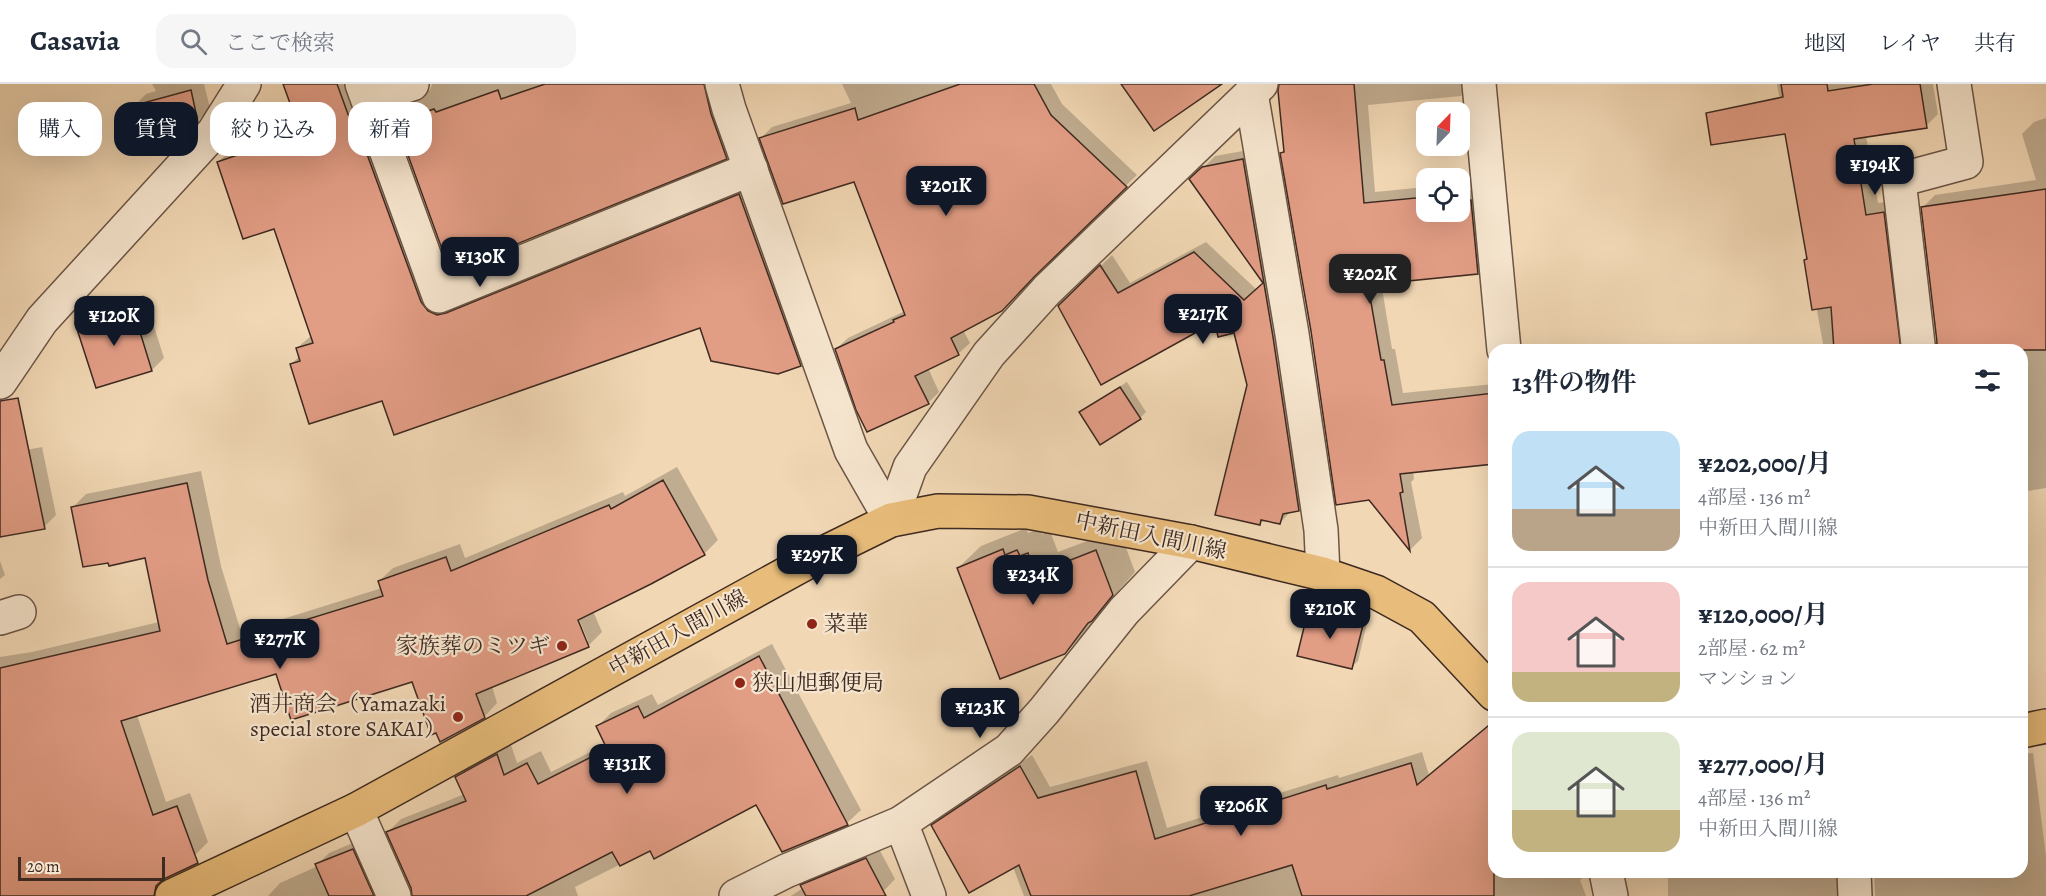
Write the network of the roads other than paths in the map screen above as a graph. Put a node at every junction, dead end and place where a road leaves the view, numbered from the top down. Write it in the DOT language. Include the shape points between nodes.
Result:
graph roads {
  1 [pos="244,84"];
  2 [pos="412,84"];
  3 [pos="722,84"];
  4 [pos="1479,84"];
  5 [pos="1954,84"];
  6 [pos="1256,88"];
  7 [pos="365,92"];
  8 [pos="751,169"];
  9 [pos="1503,344"];
  10 [pos="1918,344"];
  11 [pos="0,382"];
  12 [pos="891,520"];
  13 [pos="1191,542"];
  14 [pos="1323,574"];
  15 [pos="1488,688"];
  16 [pos="2046,726"];
  17 [pos="2028,730"];
  18 [pos="356,810"];
  19 [pos="901,823"];
  20 [pos="1607,878"];
  21 [pos="1854,878"];
  22 [pos="172,896"];
  23 [pos="394,896"];
  24 [pos="736,896"];
  25 [pos="929,896"];
  26 [pos="1611,896"];
  27 [pos="1855,896"];
  1 -- 11 [label="street" via="213,133 42,320"];
  2 -- 7 [label="street"];
  3 -- 8 [label="street"];
  4 -- 9 [label="street"];
  5 -- 10 [label="street" via="1966,162 1899,180"];
  6 -- 12 [label="street" via="1047,290 989,354 910,467"];
  6 -- 14 [label="street" via="1321,530"];
  7 -- 8 [label="street" via="439,296"];
  8 -- 12 [label="street" via="851,450"];
  12 -- 13 [label="main road, 中新田入間川線" via="938,511 1028,513"];
  12 -- 18 [label="main road, 中新田入間川線"];
  13 -- 14 [label="main road, 中新田入間川線"];
  13 -- 19 [label="street" via="1124,611 1009,750"];
  14 -- 15 [label="main road, 中新田入間川線" via="1376,592 1422,617"];
  16 -- 17 [label="main road"];
  18 -- 22 [label="main road, 中新田入間川線"];
  18 -- 23 [label="street"];
  19 -- 24 [label="street"];
  19 -- 25 [label="street"];
  20 -- 26 [label="street"];
  21 -- 27 [label="street"];
}
